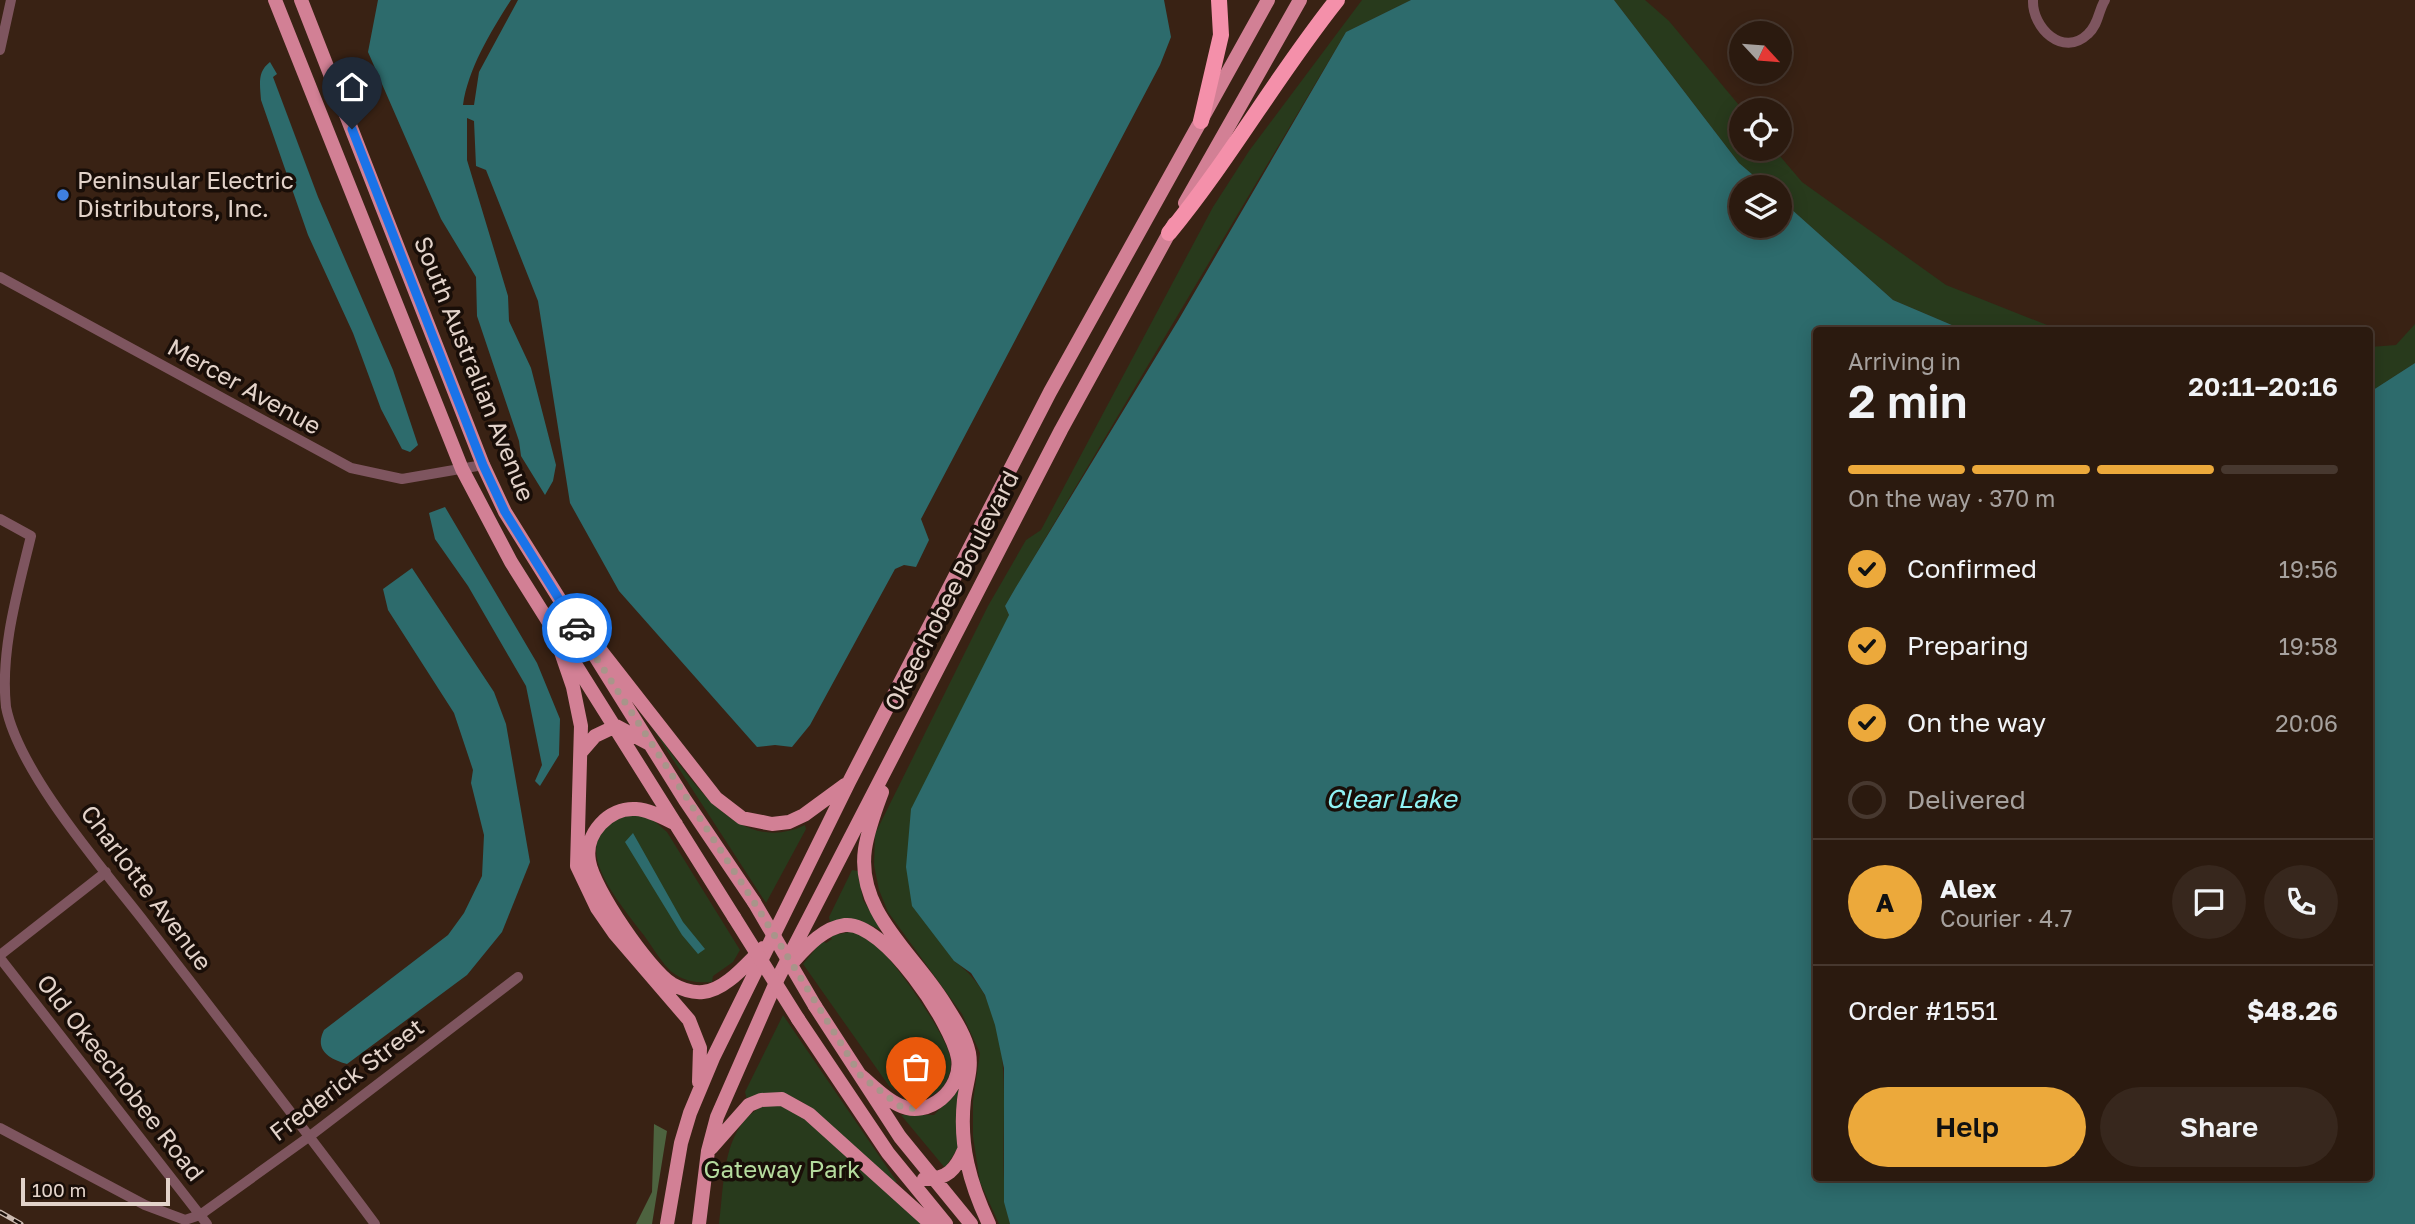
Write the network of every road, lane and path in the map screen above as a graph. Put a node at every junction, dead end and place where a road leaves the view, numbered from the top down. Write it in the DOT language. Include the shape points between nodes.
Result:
graph roads {
  1 [pos="11,0"];
  2 [pos="275,0"];
  3 [pos="301,0"];
  4 [pos="1219,0"];
  5 [pos="1268,0"];
  6 [pos="1300,0"];
  7 [pos="1337,0"];
  8 [pos="2033,0"];
  9 [pos="2105,0"];
  10 [pos="0,50"];
  11 [pos="1201,121"];
  12 [pos="1169,233"];
  13 [pos="0,277"];
  14 [pos="483,465"];
  15 [pos="462,469"];
  16 [pos="0,519"];
  17 [pos="560,602"];
  18 [pos="550,623"];
  19 [pos="615,726"];
  20 [pos="652,745"];
  21 [pos="898,745"];
  22 [pos="582,751"];
  23 [pos="849,782"];
  24 [pos="677,824"];
  25 [pos="106,872"];
  26 [pos="771,939"];
  27 [pos="1,960"];
  28 [pos="518,977"];
  29 [pos="777,980"];
  30 [pos="861,1076"];
  31 [pos="698,1094"];
  32 [pos="0,1128"];
  33 [pos="310,1136"];
  34 [pos="964,1150"];
  35 [pos="708,1152"];
  36 [pos="905,1175"];
  37 [pos="932,1179"];
  38 [pos="672,1194"];
  39 [pos="203,1219"];
  40 [pos="375,1224"];
  41 [pos="667,1224"];
  42 [pos="677,1224"];
  43 [pos="699,1224"];
  44 [pos="931,1224"];
  45 [pos="946,1224"];
  46 [pos="971,1224"];
  47 [pos="989,1224"];
  1 -- 10 [label="street"];
  2 -- 15 [label="main road, South Australian Avenue"];
  3 -- 14 [label="main road, South Australian Avenue"];
  4 -- 11 [label="highway" via="1221,35"];
  5 -- 11 [label="main road, Okeechobee Boulevard"];
  6 -- 12 [label="main road, Okeechobee Boulevard"];
  7 -- 12 [label="highway" via="1210,183"];
  8 -- 9 [label="street" via="2032,15 2039,27 2056,40 2070,42 2093,30"];
  11 -- 23 [label="main road, Okeechobee Boulevard" via="1050,392"];
  12 -- 21 [label="main road, Okeechobee Boulevard" via="1060,430"];
  13 -- 15 [label="street, Mercer Avenue" via="351,468 402,478"];
  14 -- 15 [label="street, Mercer Avenue"];
  14 -- 17 [label="main road, South Australian Avenue" via="505,512"];
  15 -- 18 [label="main road, South Australian Avenue" via="511,562"];
  16 -- 25 [label="street, Charlotte Avenue" via="31,536 7,632 2,676 13,732 26,758"];
  17 -- 20 [label="main road, South Australian Avenue"];
  17 -- 23 [label="main road" via="729,810 758,822 789,822"];
  18 -- 19 [label="main road, South Australian Avenue"];
  18 -- 22 [label="main road" via="573,687"];
  19 -- 20 [label="main road"];
  19 -- 22 [label="main road" via="595,736"];
  19 -- 24 [label="main road, South Australian Avenue"];
  20 -- 30 [label="main road, South Australian Avenue, bridge"];
  21 -- 29 [label="main road, Okeechobee Boulevard"];
  21 -- 34 [label="main road" via="864,850 866,881 882,920 933,985 966,1043 971,1065 964,1099"];
  22 -- 31 [label="main road" via="577,866 615,934 679,1006 697,1035"];
  23 -- 26 [label="main road, Okeechobee Boulevard"];
  24 -- 26 [label="main road" via="644,810 625,810 601,824 588,851 604,897 654,965 672,984 705,992 739,971"];
  24 -- 36 [label="main road, South Australian Avenue, bridge" via="798,1019"];
  25 -- 27 [label="street"];
  25 -- 33 [label="street, Charlotte Avenue"];
  26 -- 31 [label="main road, Okeechobee Boulevard"];
  27 -- 39 [label="street, Old Okeechobee Road"];
  28 -- 33 [label="street, Frederick Street"];
  29 -- 30 [label="main road" via="818,937 847,925 877,936 900,960 953,1045 958,1058 954,1083 938,1102 916,1109 900,1106"];
  29 -- 35 [label="main road, Okeechobee Boulevard" via="724,1100"];
  30 -- 37 [label="main road, South Australian Avenue"];
  31 -- 38 [label="main road, Okeechobee Boulevard" via="681,1143"];
  32 -- 39 [label="street" via="145,1205 185,1220"];
  33 -- 39 [label="street, Frederick Street"];
  33 -- 40 [label="street, Charlotte Avenue"];
  34 -- 37 [label="main road" via="953,1171"];
  34 -- 47 [label="main road" via="973,1188"];
  35 -- 43 [label="main road, Okeechobee Boulevard"];
  35 -- 44 [label="main road" via="749,1105 782,1099 809,1114"];
  36 -- 37 [label="main road"];
  36 -- 45 [label="main road, South Australian Avenue"];
  37 -- 46 [label="main road, South Australian Avenue"];
  38 -- 41 [label="main road, Okeechobee Boulevard"];
  38 -- 42 [label="main road"];
}
